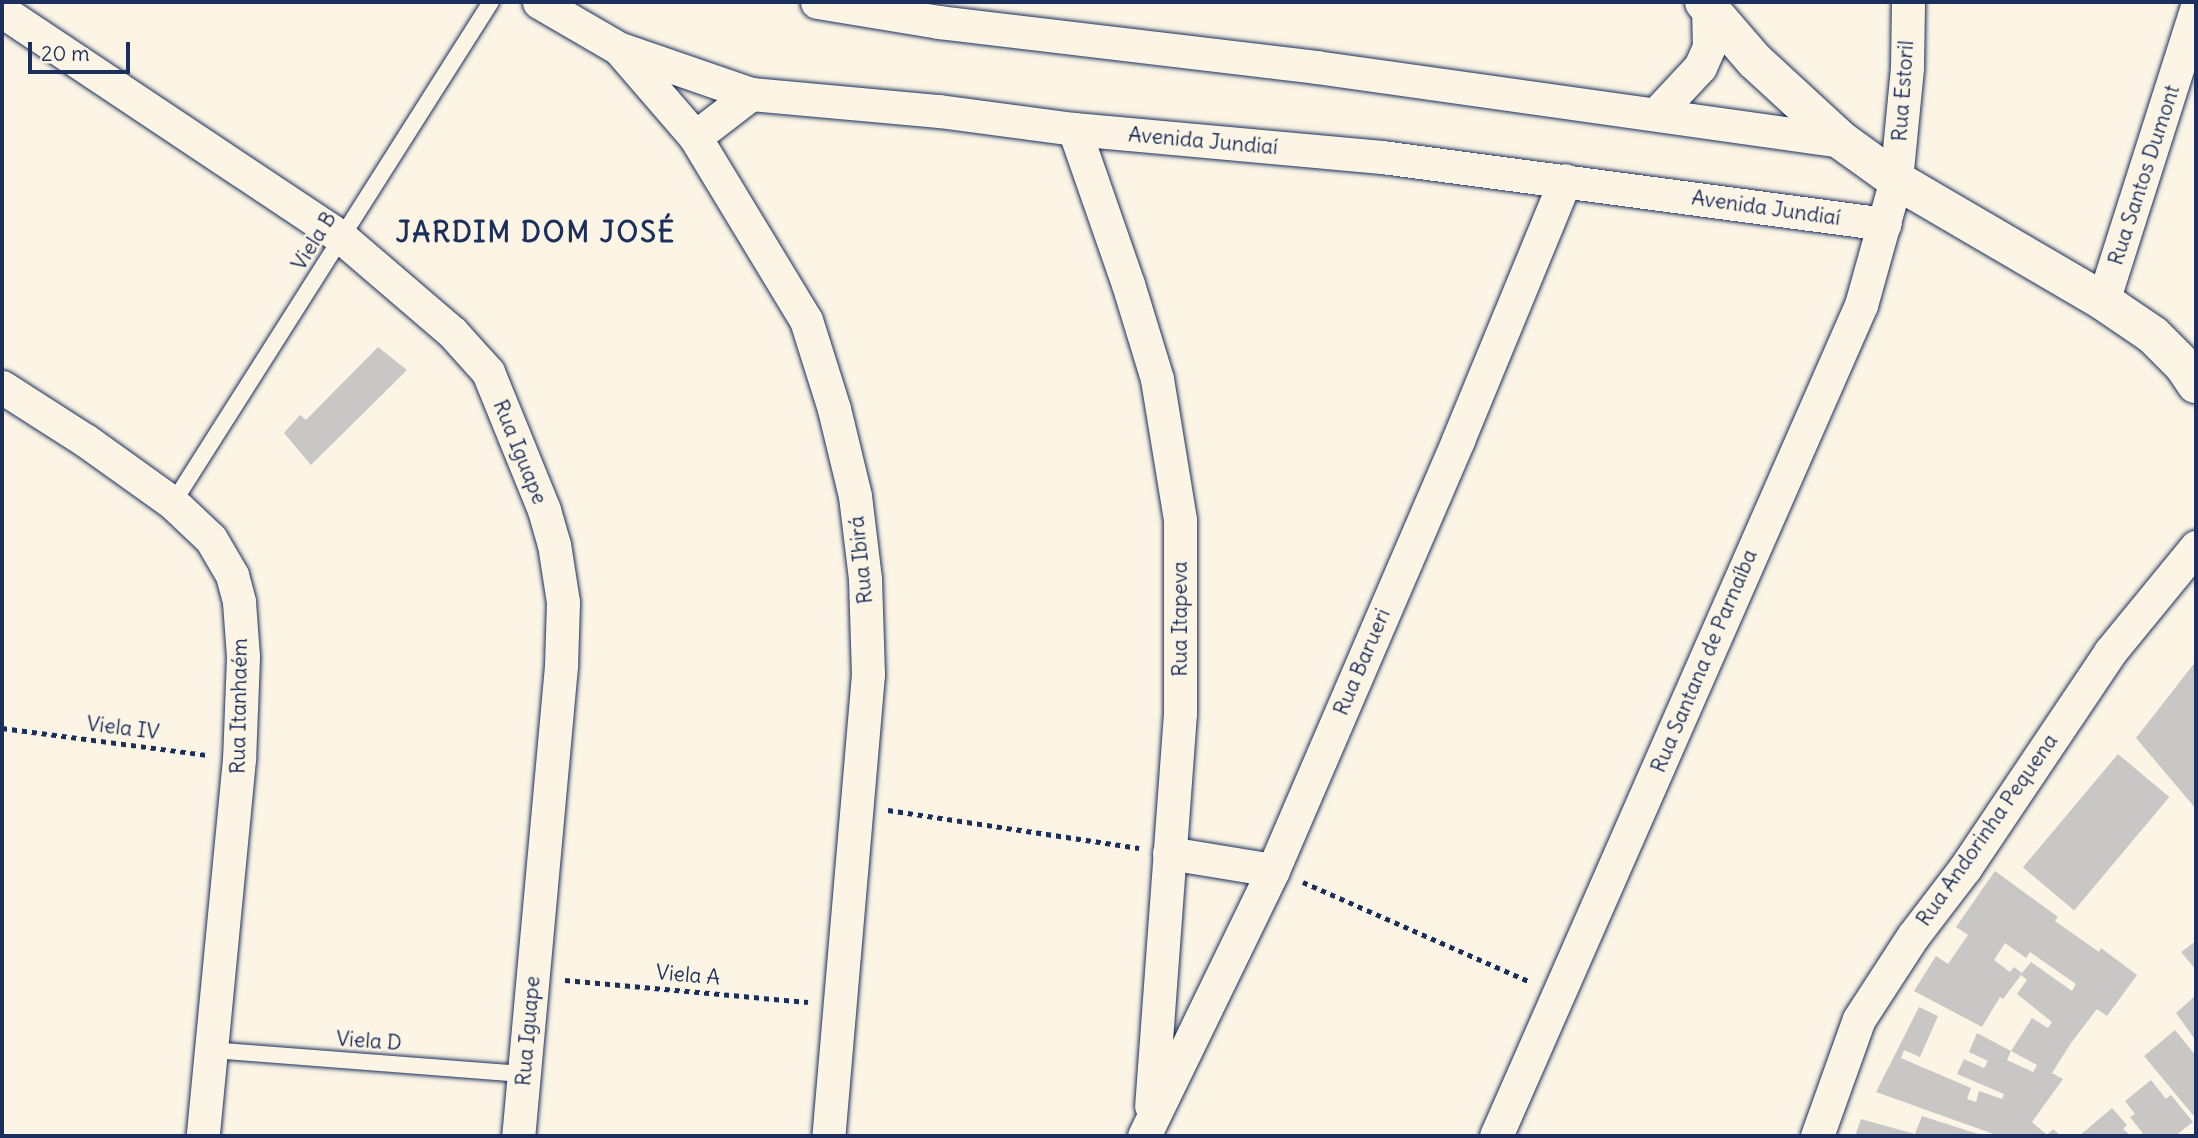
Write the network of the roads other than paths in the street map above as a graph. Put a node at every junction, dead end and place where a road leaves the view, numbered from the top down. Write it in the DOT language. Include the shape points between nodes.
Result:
graph roads {
  1 [pos="32,2"];
  2 [pos="491,2"];
  3 [pos="540,2"];
  4 [pos="817,2"];
  5 [pos="1908,2"];
  6 [pos="1706,4"];
  7 [pos="2196,9"];
  8 [pos="2,11"];
  9 [pos="43,37"];
  10 [pos="618,48"];
  11 [pos="751,94"];
  12 [pos="1656,114"];
  13 [pos="1074,129"];
  14 [pos="695,137"];
  15 [pos="1842,141"];
  16 [pos="1565,180"];
  17 [pos="1896,180"];
  18 [pos="1885,224"];
  19 [pos="341,237"];
  20 [pos="2104,301"];
  21 [pos="2196,384"];
  22 [pos="2,387"];
  23 [pos="173,503"];
  24 [pos="2196,547"];
  25 [pos="1169,853"];
  26 [pos="1273,870"];
  27 [pos="212,1050"];
  28 [pos="524,1074"];
  29 [pos="1147,1129"];
  30 [pos="203,1136"];
  31 [pos="518,1136"];
  32 [pos="828,1136"];
  33 [pos="1496,1136"];
  34 [pos="1817,1136"];
  1 -- 9 [label="street"];
  2 -- 19 [label="lane, Viela B"];
  3 -- 10 [label="street, Avenida Jundiaí"];
  4 -- 12 [label="street" via="939,22"];
  5 -- 17 [label="street, Rua Estoril"];
  6 -- 12 [label="street" via="1709,47 1700,67"];
  6 -- 15 [label="street" via="1755,61"];
  7 -- 20 [label="street, Rua Santos Dumont"];
  8 -- 9 [label="street, Rua Iguape"];
  9 -- 19 [label="street, Rua Iguape"];
  10 -- 11 [label="street, Avenida Jundiaí"];
  10 -- 14 [label="street, Rua Ibirá"];
  11 -- 13 [label="street, Avenida Jundiaí"];
  11 -- 14 [label="street"];
  12 -- 15 [label="street"];
  13 -- 16 [label="street, Avenida Jundiaí" via="1382,157"];
  13 -- 25 [label="street, Rua Itapeva" via="1157,379 1180,520 1180,713"];
  14 -- 32 [label="street, Rua Ibirá" via="806,320 855,496 865,579 868,674"];
  15 -- 17 [label="street"];
  16 -- 18 [label="street, Avenida Jundiaí"];
  16 -- 26 [label="street, Rua Barueri"];
  17 -- 18 [label="street, Rua Santana de Parnaíba"];
  17 -- 20 [label="street"];
  18 -- 33 [label="street, Rua Santana de Parnaíba" via="1861,305"];
  19 -- 23 [label="lane, Viela B"];
  19 -- 28 [label="street, Rua Iguape" via="452,332 488,372 554,544 563,602 561,666"];
  20 -- 21 [label="street" via="2154,335"];
  22 -- 23 [label="street, Rua Itanhaém"];
  23 -- 27 [label="street, Rua Itanhaém" via="211,539 232,575 243,657 239,759"];
  24 -- 34 [label="street, Rua Andorinha Pequena" via="2110,652 1965,868 1913,936 1859,1020"];
  25 -- 26 [label="street"];
  25 -- 29 [label="street, Rua Itapeva"];
  26 -- 29 [label="street, Rua Barueri"];
  27 -- 28 [label="lane, Viela D"];
  27 -- 30 [label="street, Rua Itanhaém"];
  28 -- 31 [label="street, Rua Iguape"];
}
